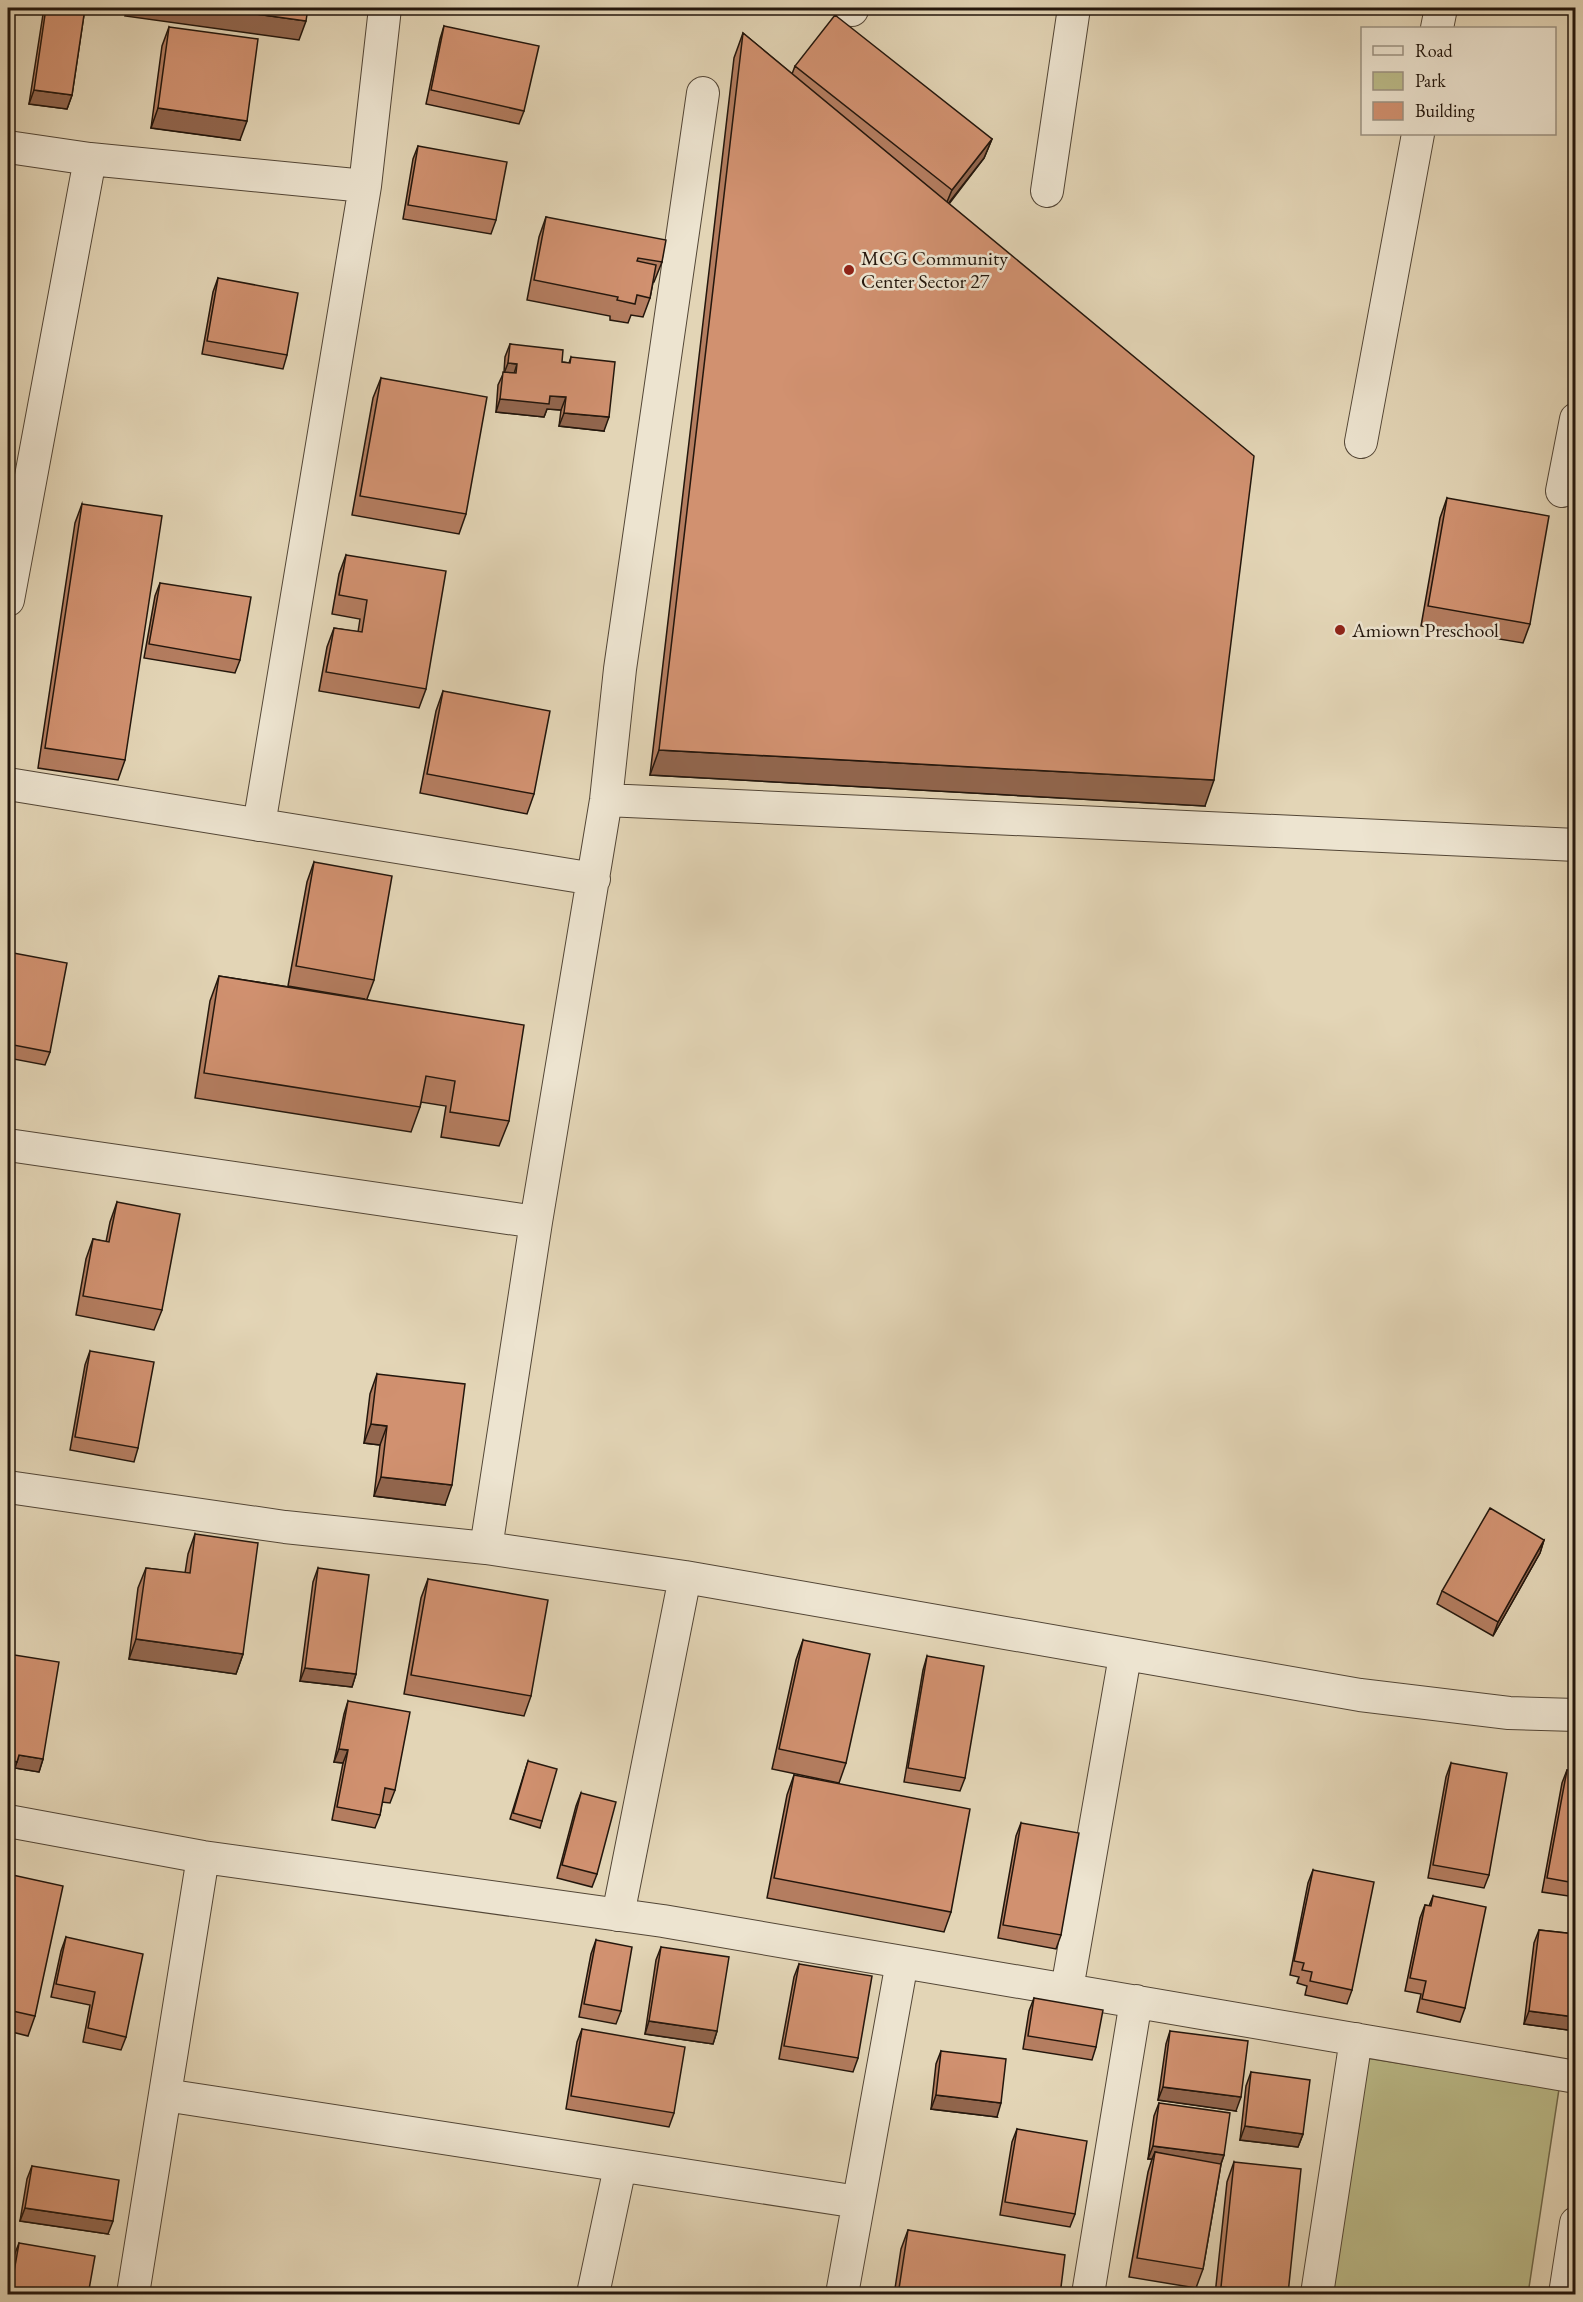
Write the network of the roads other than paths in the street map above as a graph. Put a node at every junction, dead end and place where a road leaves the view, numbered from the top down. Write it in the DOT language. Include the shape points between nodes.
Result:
graph roads {
  1 [pos="385,8"];
  2 [pos="1074,8"];
  3 [pos="1441,8"];
  4 [pos="1437,27"];
  5 [pos="703,93"];
  6 [pos="1418,135"];
  7 [pos="8,147"];
  8 [pos="90,159"];
  9 [pos="365,186"];
  10 [pos="1047,191"];
  11 [pos="1575,419"];
  12 [pos="1361,442"];
  13 [pos="1562,490"];
  14 [pos="16,507"];
  15 [pos="8,600"];
  16 [pos="8,784"];
  17 [pos="606,800"];
  18 [pos="259,825"];
  19 [pos="1575,845"];
  20 [pos="594,879"];
  21 [pos="8,1145"];
  22 [pos="536,1222"];
  23 [pos="8,1487"];
  24 [pos="486,1548"];
  25 [pos="685,1577"];
  26 [pos="1125,1656"];
  27 [pos="1575,1715"];
  28 [pos="8,1821"];
  29 [pos="203,1857"];
  30 [pos="618,1915"];
  31 [pos="902,1962"];
  32 [pos="1067,1989"];
  33 [pos="1136,2001"];
  34 [pos="1356,2039"];
  35 [pos="1575,2077"];
  36 [pos="165,2095"];
  37 [pos="620,2167"];
  38 [pos="858,2202"];
  39 [pos="1575,2223"];
  40 [pos="133,2295"];
  41 [pos="592,2295"];
  42 [pos="842,2295"];
  43 [pos="1088,2295"];
  44 [pos="1317,2295"];
  45 [pos="1565,2295"];
  1 -- 9 [label="street"];
  2 -- 10 [label="street"];
  3 -- 4 [label="street"];
  5 -- 17 [label="street" via="623,646"];
  6 -- 12 [label="street"];
  7 -- 8 [label="street"];
  8 -- 9 [label="street"];
  8 -- 14 [label="street"];
  9 -- 18 [label="street"];
  11 -- 13 [label="street"];
  14 -- 15 [label="street"];
  16 -- 18 [label="street"];
  17 -- 19 [label="street"];
  17 -- 20 [label="street"];
  18 -- 20 [label="street"];
  20 -- 22 [label="street"];
  21 -- 22 [label="street"];
  22 -- 24 [label="street"];
  23 -- 24 [label="street" via="285,1527"];
  24 -- 25 [label="street"];
  25 -- 26 [label="street"];
  25 -- 30 [label="street"];
  26 -- 27 [label="street" via="1360,1695 1509,1713"];
  26 -- 32 [label="street"];
  28 -- 29 [label="street"];
  29 -- 30 [label="street"];
  29 -- 36 [label="street"];
  30 -- 31 [label="street"];
  31 -- 32 [label="street"];
  31 -- 38 [label="street"];
  32 -- 33 [label="street"];
  33 -- 34 [label="street"];
  33 -- 43 [label="street"];
  34 -- 35 [label="street"];
  34 -- 44 [label="street"];
  36 -- 37 [label="street"];
  36 -- 40 [label="street"];
  37 -- 38 [label="street"];
  37 -- 41 [label="street"];
  38 -- 42 [label="street"];
  39 -- 45 [label="street"];
}
